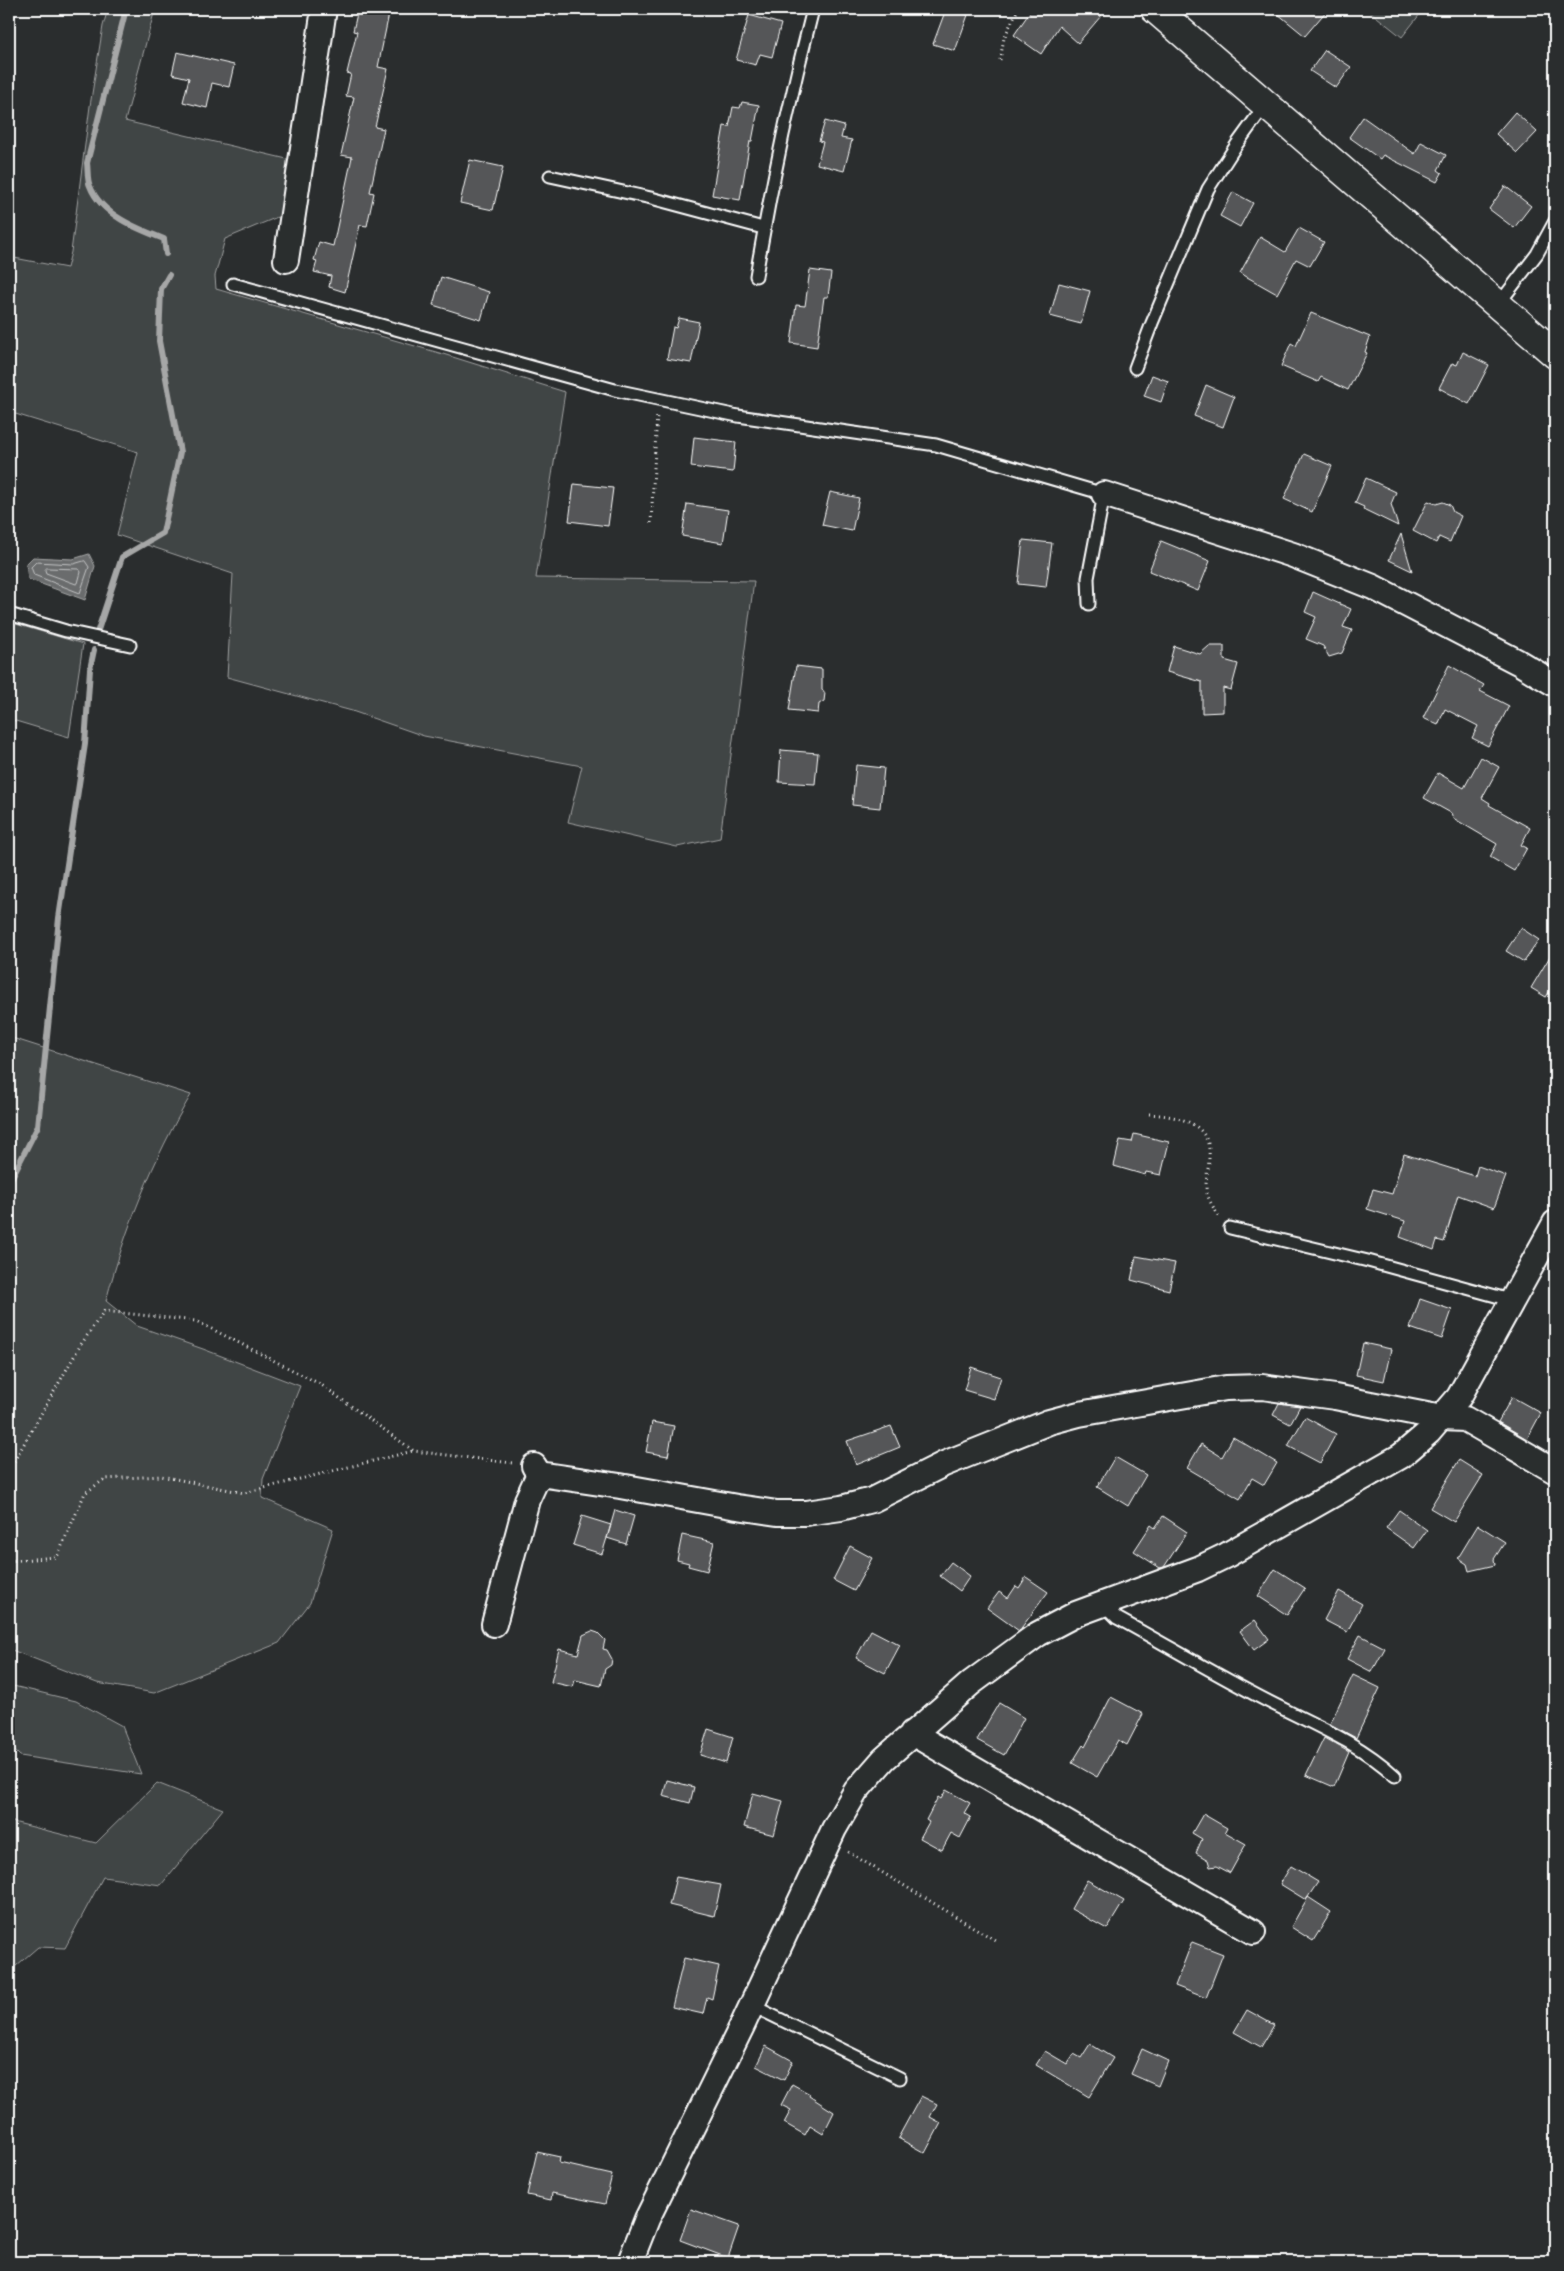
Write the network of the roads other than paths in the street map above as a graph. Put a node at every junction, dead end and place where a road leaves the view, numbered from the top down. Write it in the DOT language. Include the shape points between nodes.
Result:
graph roads {
  1 [pos="324,9"];
  2 [pos="813,9"];
  3 [pos="1155,9"];
  4 [pos="1266,104"];
  5 [pos="550,176"];
  6 [pos="1555,221"];
  7 [pos="763,228"];
  8 [pos="286,260"];
  9 [pos="756,276"];
  10 [pos="233,284"];
  11 [pos="1498,305"];
  12 [pos="1555,354"];
  13 [pos="1135,368"];
  14 [pos="1104,494"];
  15 [pos="1089,604"];
  16 [pos="9,614"];
  17 [pos="130,645"];
  18 [pos="1555,684"];
  19 [pos="1555,1224"];
  20 [pos="1230,1228"];
  21 [pos="1514,1301"];
  22 [pos="1442,1418"];
  23 [pos="1555,1472"];
  24 [pos="1103,1604"];
  25 [pos="494,1624"];
  26 [pos="912,1733"];
  27 [pos="1395,1776"];
  28 [pos="1253,1932"];
  29 [pos="751,2005"];
  30 [pos="900,2078"];
  31 [pos="635,2261"];
  1 -- 8 [label="street"];
  2 -- 7 [label="lane" via="796,72"];
  3 -- 4 [label="main road"];
  4 -- 11 [label="main road"];
  4 -- 13 [label="lane" via="1208,189"];
  5 -- 7 [label="lane" via="651,198"];
  6 -- 11 [label="lane" via="1537,254"];
  7 -- 9 [label="lane"];
  10 -- 14 [label="lane" via="615,390 738,416 936,445"];
  11 -- 12 [label="main road"];
  14 -- 15 [label="lane" via="1088,578"];
  14 -- 18 [label="street" via="1293,555 1373,587"];
  16 -- 17 [label="lane"];
  19 -- 21 [label="street"];
  20 -- 21 [label="lane"];
  21 -- 22 [label="street" via="1459,1397"];
  22 -- 23 [label="street" via="1465,1419"];
  22 -- 24 [label="street" via="1401,1456 1264,1536 1198,1569"];
  22 -- 25 [label="street" via="1335,1397 1262,1388 1226,1388 1048,1422 944,1464 872,1500 806,1513 737,1507 537,1470"];
  24 -- 26 [label="street" via="1038,1634 990,1668"];
  24 -- 27 [label="lane" via="1117,1618 1252,1693 1349,1742"];
  26 -- 28 [label="street"];
  26 -- 29 [label="street" via="856,1791 829,1839"];
  29 -- 30 [label="lane"];
  29 -- 31 [label="street" via="650,2212"];
}
